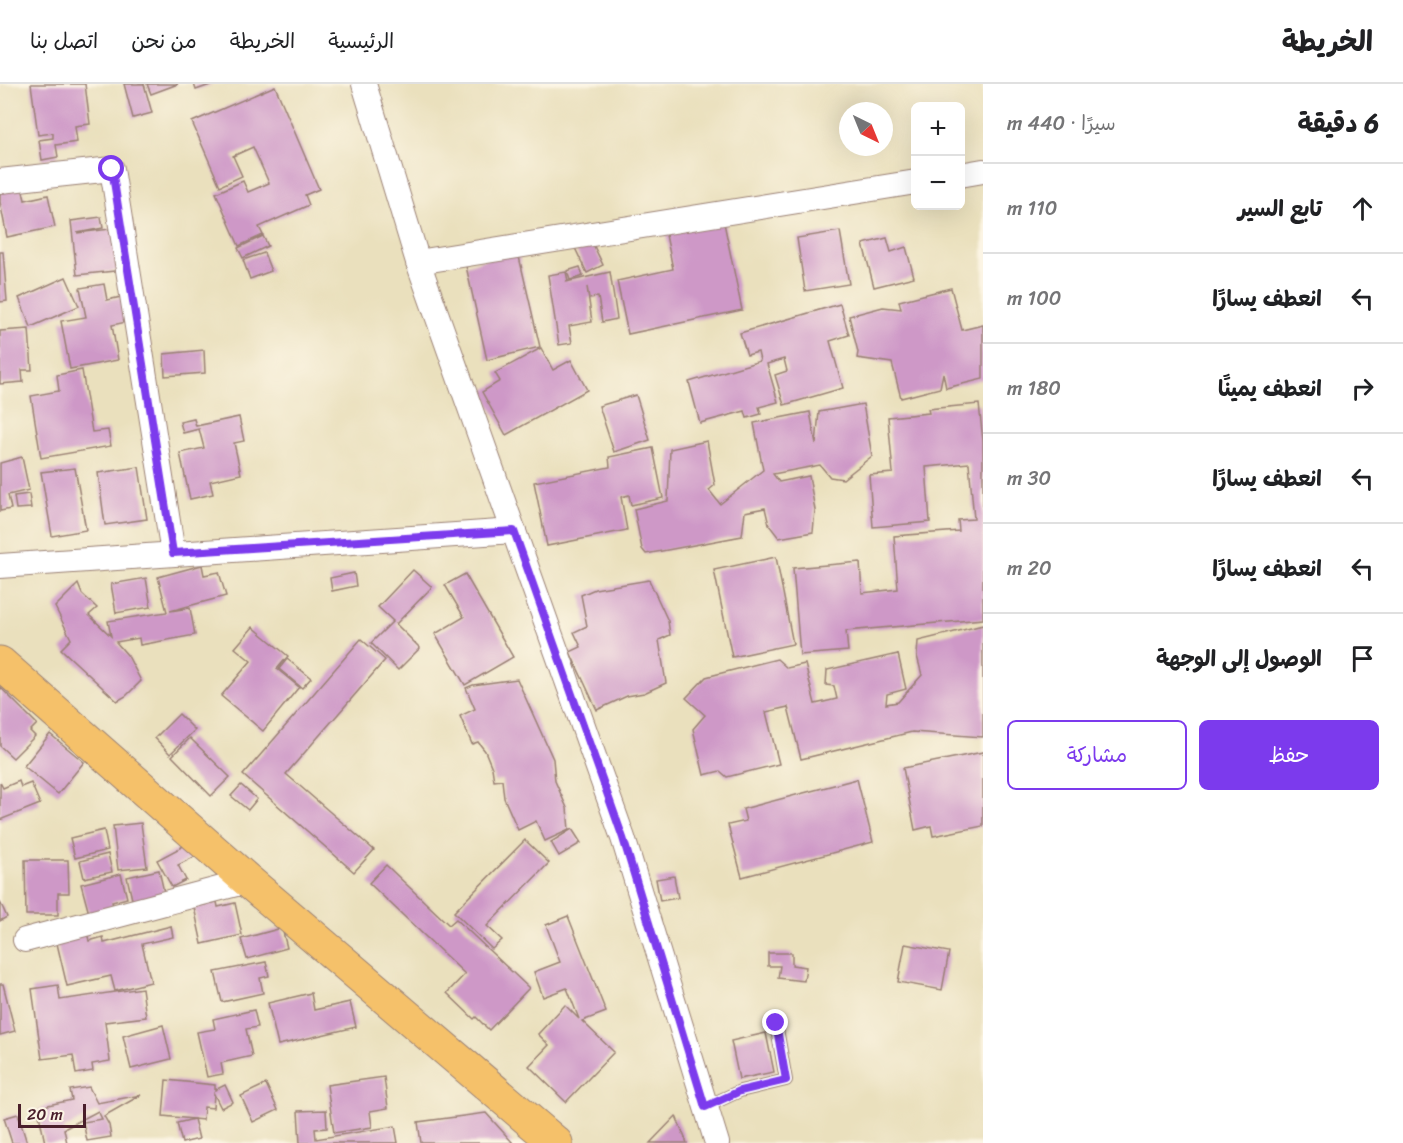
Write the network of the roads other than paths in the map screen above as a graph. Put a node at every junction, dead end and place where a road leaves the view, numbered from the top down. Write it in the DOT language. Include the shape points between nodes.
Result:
graph roads {
  1 [pos="364,84"];
  2 [pos="983,171"];
  3 [pos="965,174"];
  4 [pos="0,181"];
  5 [pos="911,183"];
  6 [pos="418,262"];
  7 [pos="514,531"];
  8 [pos="173,553"];
  9 [pos="0,566"];
  10 [pos="0,663"];
  11 [pos="248,881"];
  12 [pos="25,940"];
  13 [pos="776,1023"];
  14 [pos="705,1107"];
  15 [pos="556,1143"];
  16 [pos="717,1143"];
  1 -- 6 [label="street"];
  2 -- 3 [label="street"];
  4 -- 8 [label="street" via="112,169"];
  5 -- 6 [label="street"];
  6 -- 7 [label="street"];
  7 -- 8 [label="street"];
  7 -- 14 [label="street" via="623,838"];
  8 -- 9 [label="street"];
  10 -- 11 [label="main road"];
  11 -- 12 [label="street"];
  11 -- 15 [label="main road"];
  13 -- 14 [label="lane" via="786,1080 740,1091"];
  14 -- 16 [label="street"];
}
